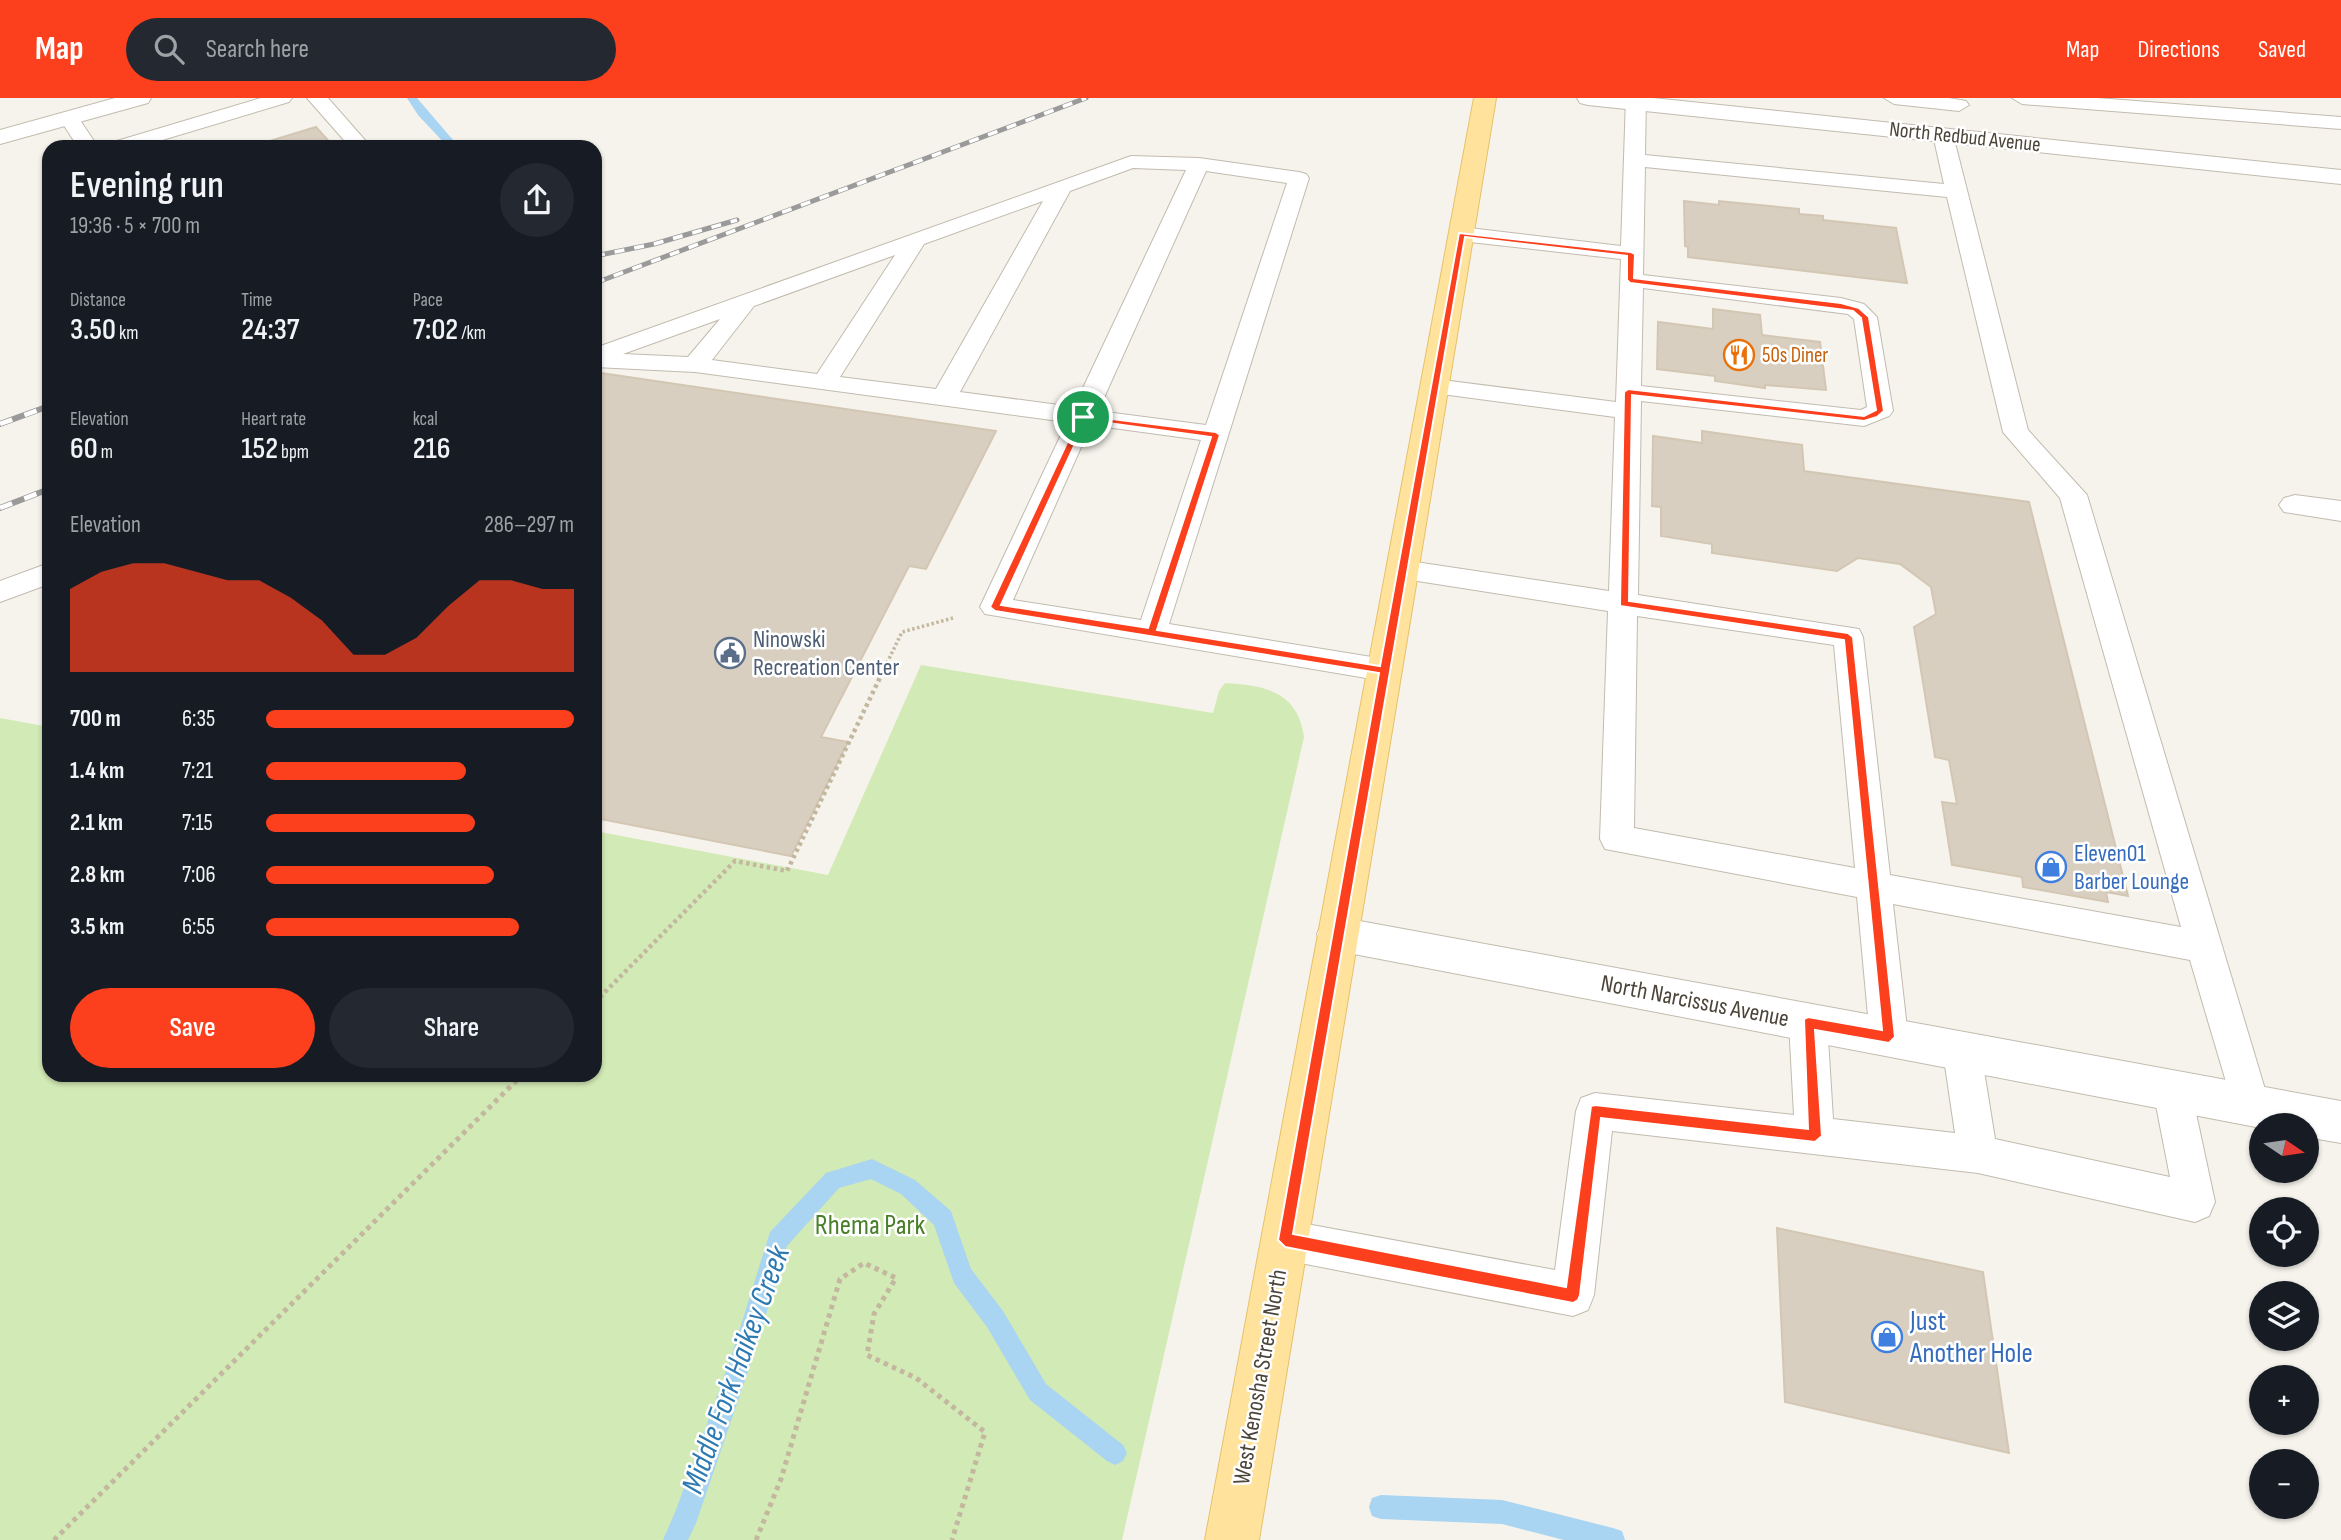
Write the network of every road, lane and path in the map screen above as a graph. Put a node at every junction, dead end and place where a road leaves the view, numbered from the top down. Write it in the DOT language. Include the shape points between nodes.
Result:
graph roads {
  1 [pos="140,98"];
  2 [pos="282,98"];
  3 [pos="317,98"];
  4 [pos="1485,98"];
  5 [pos="1588,98"];
  6 [pos="1894,98"];
  7 [pos="2022,98"];
  8 [pos="1635,100"];
  9 [pos="1963,102"];
  10 [pos="69,118"];
  11 [pos="2341,123"];
  12 [pos="1954,136"];
  13 [pos="0,137"];
  14 [pos="83,140"];
  15 [pos="141,140"];
  16 [pos="355,140"];
  17 [pos="1633,160"];
  18 [pos="1199,164"];
  19 [pos="2341,177"];
  20 [pos="1061,188"];
  21 [pos="1956,191"];
  22 [pos="1461,234"];
  23 [pos="916,240"];
  24 [pos="1631,267"];
  25 [pos="746,302"];
  26 [pos="602,355"];
  27 [pos="602,358"];
  28 [pos="695,365"];
  29 [pos="824,382"];
  30 [pos="1434,386"];
  31 [pos="944,398"];
  32 [pos="1628,401"];
  33 [pos="1083,417"];
  34 [pos="1216,435"];
  35 [pos="2295,505"];
  36 [pos="2341,511"];
  37 [pos="1402,570"];
  38 [pos="42,576"];
  39 [pos="0,592"];
  40 [pos="1624,604"];
  41 [pos="995,607"];
  42 [pos="1152,633"];
  43 [pos="1384,670"];
  44 [pos="1872,886"];
  45 [pos="1338,934"];
  46 [pos="2204,947"];
  47 [pos="602,995"];
  48 [pos="1808,1023"];
  49 [pos="1889,1037"];
  50 [pos="1962,1052"];
  51 [pos="515,1082"];
  52 [pos="2172,1090"];
  53 [pos="2251,1106"];
  54 [pos="2341,1122"];
  55 [pos="1815,1136"];
  56 [pos="1978,1154"];
  57 [pos="1285,1240"];
  58 [pos="54,1540"];
  59 [pos="756,1540"];
  60 [pos="952,1540"];
  61 [pos="1232,1540"];
  1 -- 10 [label="street"];
  2 -- 15 [label="lane"];
  3 -- 16 [label="lane"];
  4 -- 22 [label="main road, West Kenosha Street North"];
  5 -- 8 [label="street, North Redbud Avenue"];
  6 -- 9 [label="lane"];
  7 -- 11 [label="lane"];
  8 -- 12 [label="street, North Redbud Avenue"];
  8 -- 17 [label="lane"];
  9 -- 12 [label="lane"];
  10 -- 13 [label="street"];
  10 -- 14 [label="lane"];
  12 -- 19 [label="street, North Redbud Avenue"];
  12 -- 21 [label="lane"];
  17 -- 21 [label="lane"];
  17 -- 24 [label="lane"];
  18 -- 20 [label="lane" via="1131,162"];
  18 -- 33 [label="lane"];
  18 -- 34 [label="lane" via="1298,178"];
  20 -- 23 [label="lane"];
  20 -- 31 [label="lane"];
  21 -- 46 [label="lane" via="2016,432 2073,495"];
  22 -- 24 [label="lane"];
  22 -- 30 [label="main road, West Kenosha Street North"];
  23 -- 25 [label="lane"];
  23 -- 29 [label="lane"];
  24 -- 32 [label="lane"];
  24 -- 32 [label="lane" via="1856,309 1865,317 1880,411 1864,418"];
  25 -- 26 [label="lane"];
  25 -- 28 [label="lane"];
  27 -- 28 [label="lane"];
  28 -- 29 [label="lane"];
  29 -- 31 [label="lane"];
  30 -- 32 [label="lane"];
  30 -- 37 [label="main road, West Kenosha Street North"];
  31 -- 33 [label="lane"];
  32 -- 40 [label="lane"];
  33 -- 34 [label="lane"];
  33 -- 41 [label="lane"];
  34 -- 42 [label="lane"];
  35 -- 36 [label="street"];
  37 -- 40 [label="lane"];
  37 -- 43 [label="main road, West Kenosha Street North"];
  38 -- 39 [label="lane"];
  40 -- 44 [label="lane" via="1848,637"];
  40 -- 44 [label="lane" via="1617,839"];
  41 -- 42 [label="lane"];
  41 -- 47 [label="path" via="902,632 788,871 734,861"];
  42 -- 43 [label="lane"];
  43 -- 45 [label="main road, West Kenosha Street North"];
  44 -- 46 [label="lane"];
  44 -- 49 [label="lane"];
  45 -- 48 [label="street, North Narcissus Avenue"];
  45 -- 57 [label="main road, West Kenosha Street North"];
  46 -- 53 [label="lane"];
  48 -- 49 [label="street, North Narcissus Avenue"];
  48 -- 55 [label="lane"];
  49 -- 50 [label="street, North Narcissus Avenue"];
  50 -- 52 [label="street, North Narcissus Avenue"];
  50 -- 56 [label="lane"];
  51 -- 58 [label="path"];
  52 -- 53 [label="street, North Narcissus Avenue"];
  52 -- 56 [label="lane" via="2195,1202"];
  53 -- 54 [label="street, North Narcissus Avenue"];
  55 -- 56 [label="lane"];
  55 -- 57 [label="lane" via="1595,1111 1573,1295"];
  57 -- 61 [label="main road, West Kenosha Street North"];
  59 -- 60 [label="path" via="781,1479 839,1279 864,1263 895,1278 874,1314 867,1355 916,1378 985,1432"];
}
